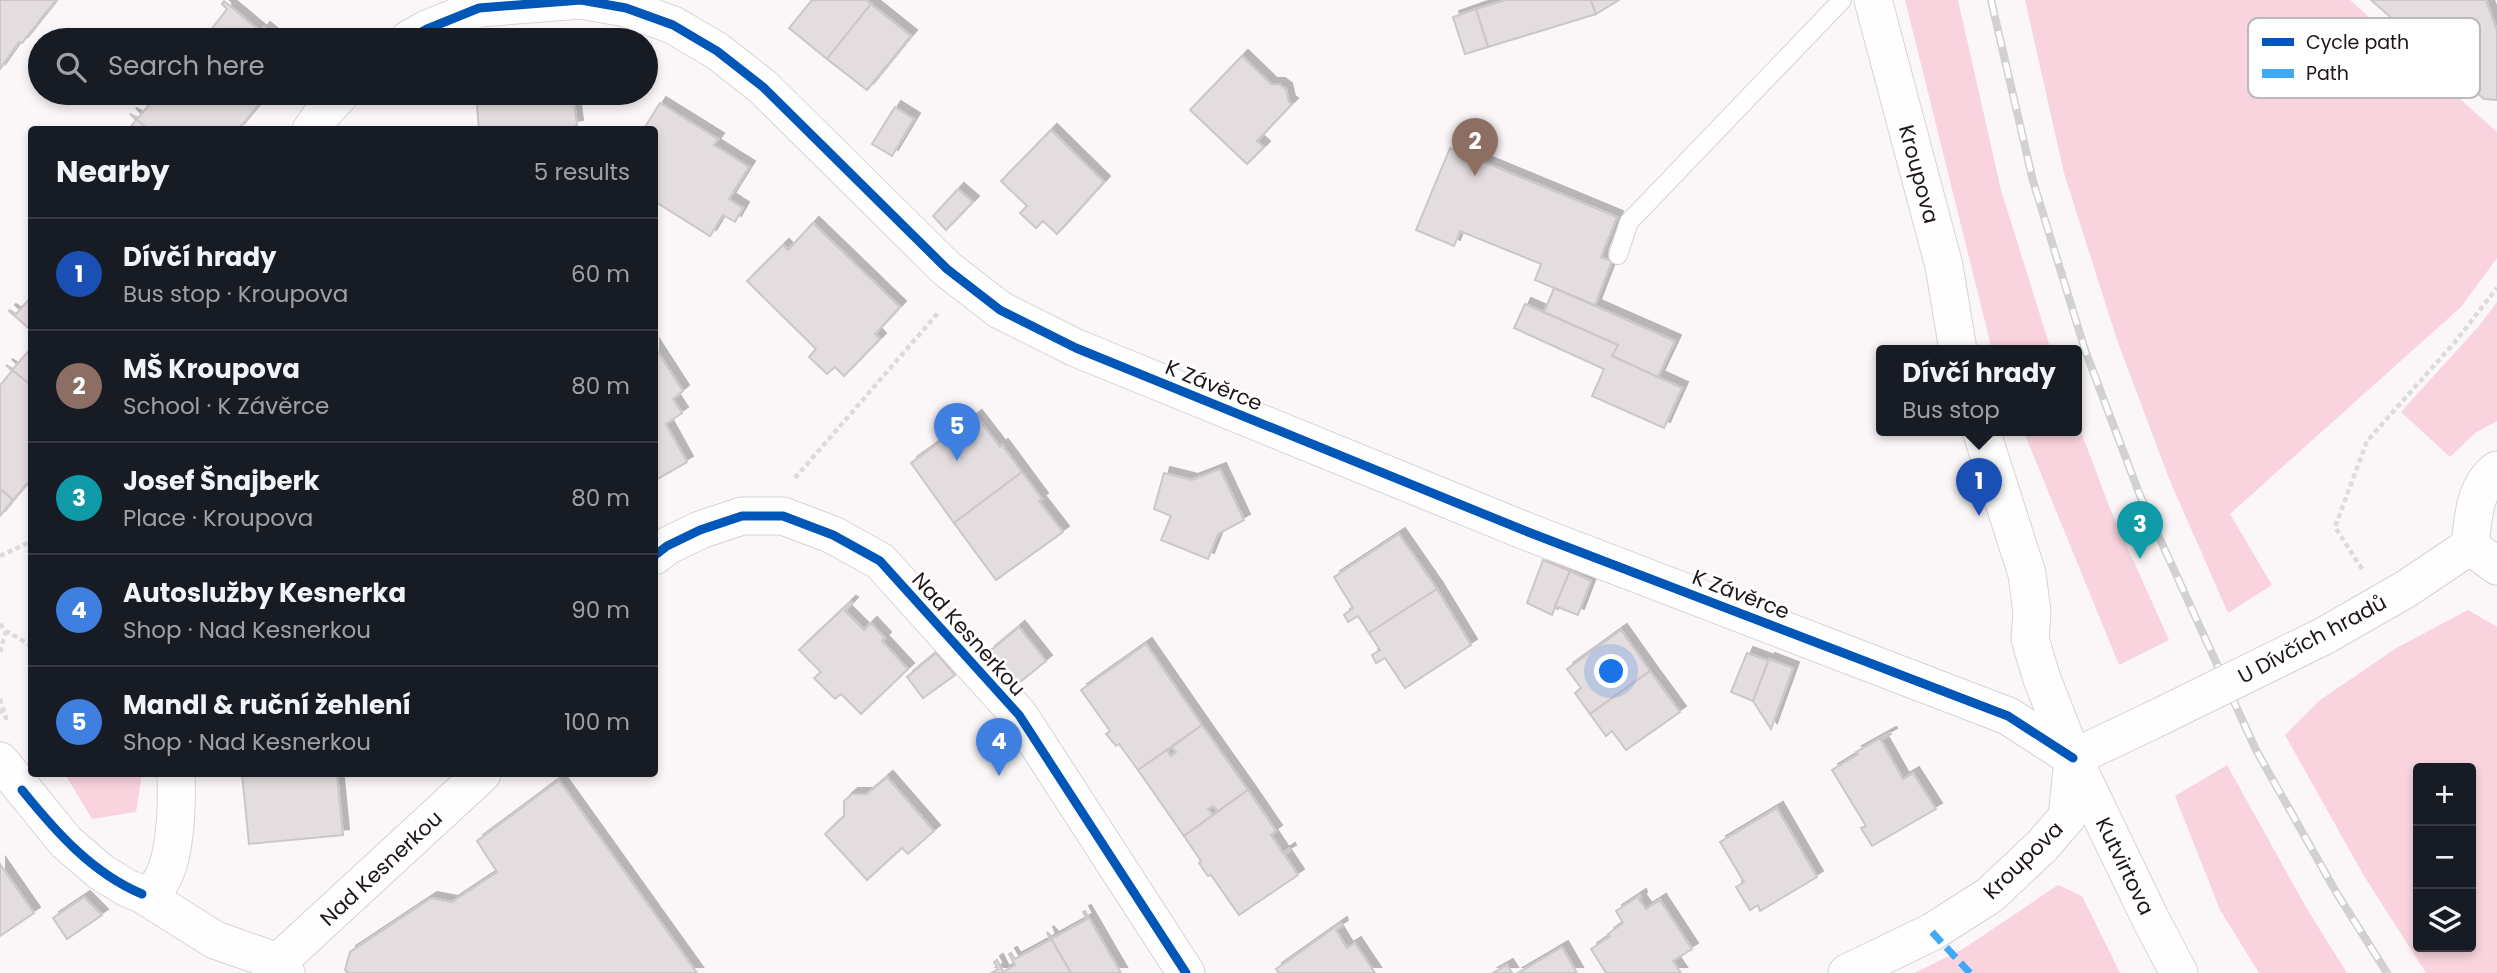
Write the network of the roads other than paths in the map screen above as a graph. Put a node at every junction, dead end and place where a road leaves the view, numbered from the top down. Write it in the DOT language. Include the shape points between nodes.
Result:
graph roads {
  1 [pos="1842,0"];
  2 [pos="1873,0"];
  3 [pos="530,2"];
  4 [pos="429,28"];
  5 [pos="330,105"];
  6 [pos="314,126"];
  7 [pos="1618,255"];
  8 [pos="1957,345"];
  9 [pos="1983,436"];
  10 [pos="2497,470"];
  11 [pos="658,552"];
  12 [pos="2484,556"];
  13 [pos="2073,758"];
  14 [pos="0,761"];
  15 [pos="176,777"];
  16 [pos="479,777"];
  17 [pos="142,894"];
  18 [pos="280,969"];
  19 [pos="1186,973"];
  20 [pos="1847,973"];
  21 [pos="2179,973"];
  1 -- 7 [label="lane" via="1629,222"];
  2 -- 8 [label="street, Kroupova" via="1944,266"];
  3 -- 4 [label="street, K Závěrce" via="479,8"];
  3 -- 13 [label="street, K Závěrce" via="581,0 626,8 673,25 717,51 763,87 947,268 1000,310 1076,348 1528,532 2008,716"];
  5 -- 6 [label="street"];
  9 -- 13 [label="street, Kroupova" via="2027,574 2030,639"];
  10 -- 12 [label="street, U Dívčích hradů" via="2488,476 2474,507"];
  11 -- 19 [label="street, Nad Kesnerkou" via="700,530 742,516 783,516 833,535 880,561 1019,715"];
  12 -- 13 [label="street, U Dívčích hradů, bridge" via="2406,589 2324,636"];
  13 -- 20 [label="street, Kroupova" via="2067,817 2042,846 1990,895 1932,933"];
  13 -- 21 [label="street, Kutvirtova"];
  14 -- 17 [label="street" via="66,842 101,872"];
  15 -- 17 [label="street" via="169,859 160,882"];
  16 -- 18 [label="street, Nad Kesnerkou"];
  17 -- 18 [label="street" via="215,940"];
}
